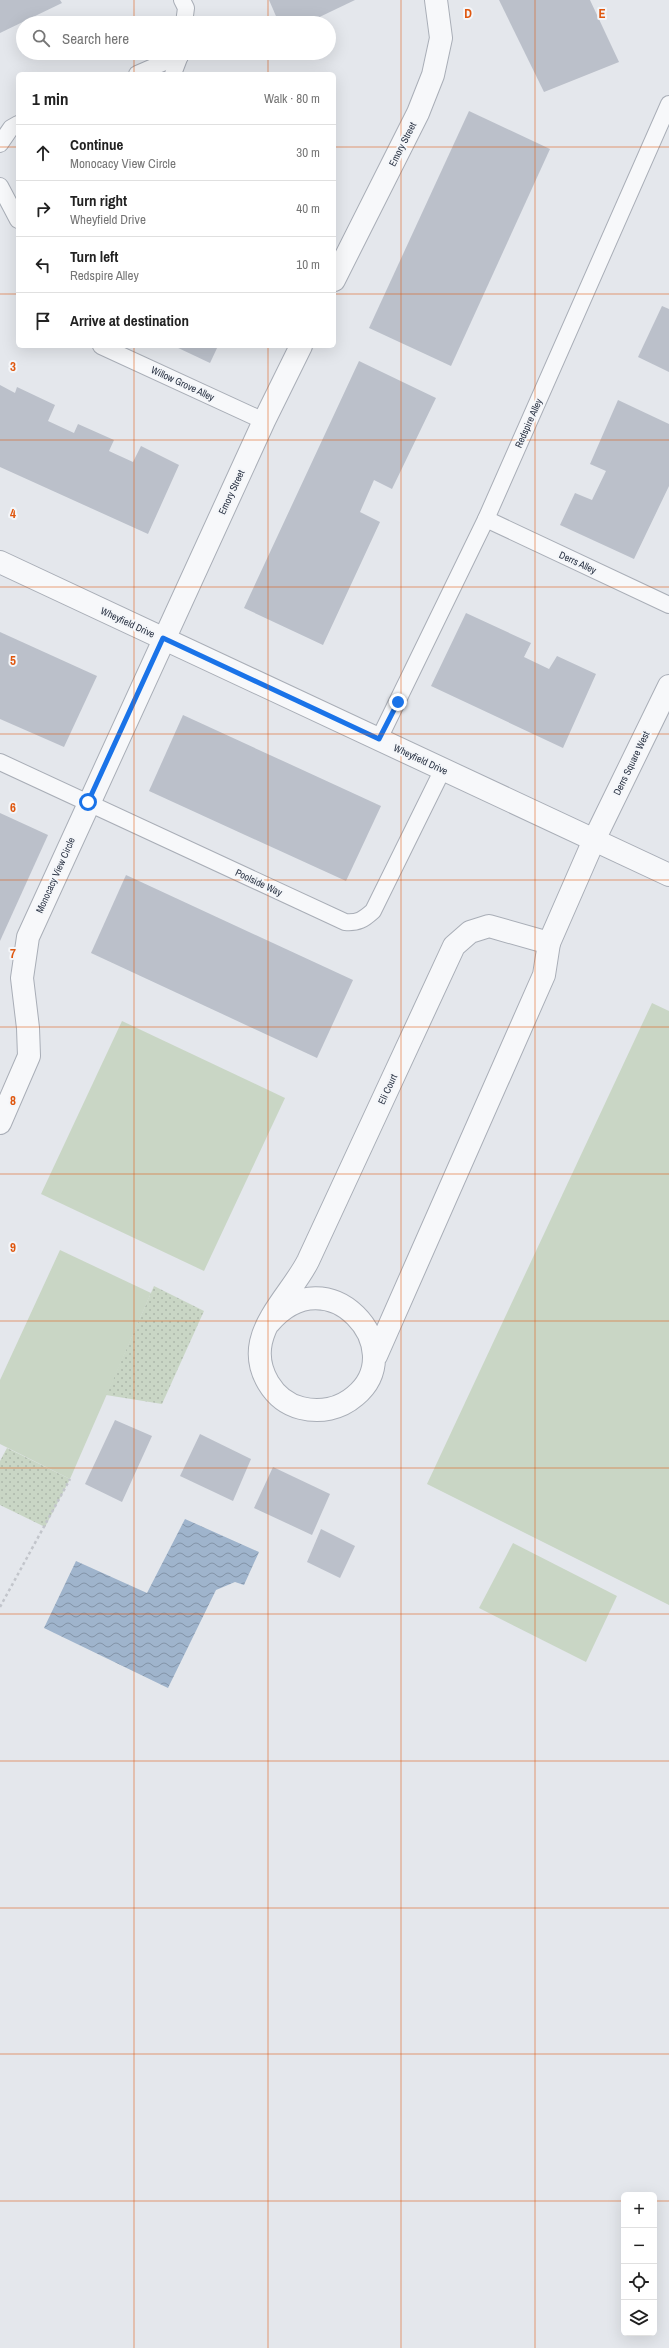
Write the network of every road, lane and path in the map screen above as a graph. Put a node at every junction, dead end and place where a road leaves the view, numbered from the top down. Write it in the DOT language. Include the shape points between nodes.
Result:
graph roads {
  1 [pos="182,0"];
  2 [pos="436,0"];
  3 [pos="185,16"];
  4 [pos="168,60"];
  5 [pos="179,60"];
  6 [pos="141,72"];
  7 [pos="174,72"];
  8 [pos="669,104"];
  9 [pos="16,125"];
  10 [pos="0,144"];
  11 [pos="0,186"];
  12 [pos="16,216"];
  13 [pos="336,276"];
  14 [pos="105,348"];
  15 [pos="300,348"];
  16 [pos="264,421"];
  17 [pos="486,519"];
  18 [pos="0,562"];
  19 [pos="669,605"];
  20 [pos="163,638"];
  21 [pos="669,686"];
  22 [pos="379,739"];
  23 [pos="0,762"];
  24 [pos="443,769"];
  25 [pos="88,802"];
  26 [pos="594,840"];
  27 [pos="669,875"];
  28 [pos="549,943"];
  29 [pos="0,1123"];
  30 [pos="269,1323"];
  31 [pos="376,1356"];
  32 [pos="70,1479"];
  33 [pos="0,1607"];
  1 -- 3 [label="lane" via="186,8"];
  2 -- 13 [label="street, Emory Street" via="441,38 433,75 418,113"];
  4 -- 6 [label="lane"];
  5 -- 7 [label="lane"];
  8 -- 17 [label="lane, Redspire Alley"];
  9 -- 10 [label="lane"];
  11 -- 12 [label="lane"];
  14 -- 16 [label="lane, Willow Grove Alley"];
  15 -- 16 [label="street, Emory Street"];
  16 -- 20 [label="street, Emory Street"];
  17 -- 19 [label="lane, Derrs Alley"];
  17 -- 22 [label="lane, Redspire Alley"];
  18 -- 20 [label="street, Wheyfield Drive"];
  20 -- 22 [label="street, Wheyfield Drive"];
  20 -- 25 [label="street, Monocacy View Circle"];
  21 -- 26 [label="street, Derrs Square West"];
  22 -- 24 [label="street, Wheyfield Drive"];
  23 -- 25 [label="lane, Poolside Way"];
  24 -- 25 [label="lane, Poolside Way" via="373,912 363,921 355,923 345,922"];
  24 -- 26 [label="street, Wheyfield Drive"];
  25 -- 29 [label="street, Monocacy View Circle" via="28,937 22,978 29,1056"];
  26 -- 27 [label="street, Wheyfield Drive"];
  26 -- 28 [label="street, Eli Court"];
  28 -- 30 [label="street, Eli Court" via="489,926 470,932 454,946 306,1264"];
  28 -- 31 [label="street, Eli Court" via="544,975"];
  30 -- 31 [label="street, Eli Court" via="278,1312 295,1302 315,1298 334,1301 352,1310 367,1330"];
  30 -- 31 [label="street, Eli Court" via="261,1341 260,1361 268,1385 282,1399 294,1406 311,1411 331,1409 356,1395 367,1380"];
  32 -- 33 [label="path"];
}
